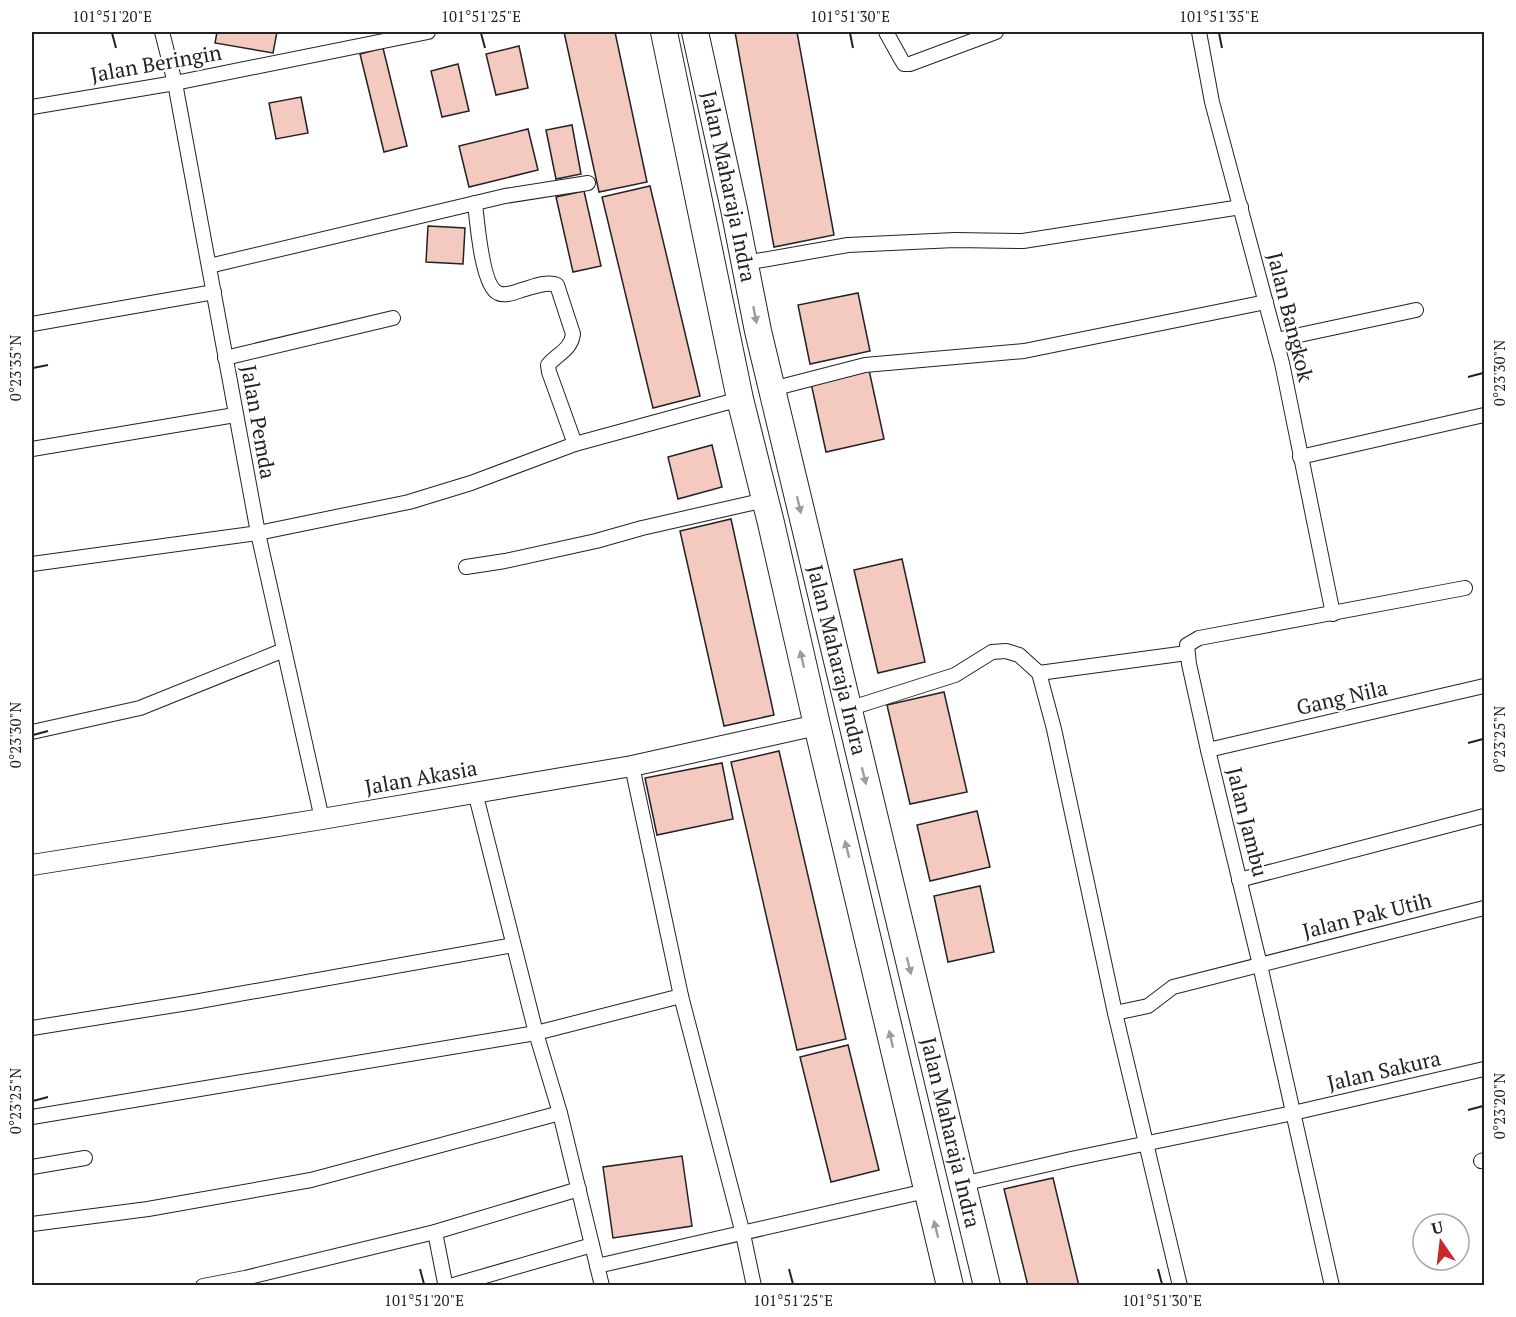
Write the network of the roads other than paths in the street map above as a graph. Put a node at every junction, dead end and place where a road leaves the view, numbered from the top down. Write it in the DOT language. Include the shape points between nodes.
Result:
graph roads {
  1 [pos="162,32"];
  2 [pos="428,32"];
  3 [pos="664,32"];
  4 [pos="695,32"];
  5 [pos="886,32"];
  6 [pos="996,32"];
  7 [pos="1199,32"];
  8 [pos="175,83"];
  9 [pos="32,107"];
  10 [pos="588,183"];
  11 [pos="475,203"];
  12 [pos="1241,207"];
  13 [pos="734,208"];
  14 [pos="701,215"];
  15 [pos="745,263"];
  16 [pos="209,266"];
  17 [pos="214,292"];
  18 [pos="1266,302"];
  19 [pos="1416,310"];
  20 [pos="393,318"];
  21 [pos="32,324"];
  22 [pos="1276,340"];
  23 [pos="225,358"];
  24 [pos="772,389"];
  25 [pos="740,399"];
  26 [pos="235,415"];
  27 [pos="1485,415"];
  28 [pos="575,444"];
  29 [pos="32,449"];
  30 [pos="1300,457"];
  31 [pos="765,500"];
  32 [pos="258,533"];
  33 [pos="32,564"];
  34 [pos="466,567"];
  35 [pos="1465,588"];
  36 [pos="1333,614"];
  37 [pos="284,650"];
  38 [pos="1187,653"];
  39 [pos="1040,676"];
  40 [pos="1485,686"];
  41 [pos="848,710"];
  42 [pos="817,725"];
  43 [pos="32,732"];
  44 [pos="1208,750"];
  45 [pos="632,766"];
  46 [pos="475,792"];
  47 [pos="1485,816"];
  48 [pos="322,819"];
  49 [pos="32,866"];
  50 [pos="1239,880"];
  51 [pos="1485,909"];
  52 [pos="513,945"];
  53 [pos="1260,965"];
  54 [pos="681,996"];
  55 [pos="1115,1013"];
  56 [pos="32,1028"];
  57 [pos="536,1033"];
  58 [pos="1485,1069"];
  59 [pos="560,1113"];
  60 [pos="1293,1113"];
  61 [pos="32,1117"];
  62 [pos="1146,1143"];
  63 [pos="85,1158"];
  64 [pos="32,1167"];
  65 [pos="962,1184"];
  66 [pos="579,1189"];
  67 [pos="926,1191"];
  68 [pos="32,1224"];
  69 [pos="435,1232"];
  70 [pos="743,1234"];
  71 [pos="592,1245"];
  72 [pos="597,1266"];
  73 [pos="203,1286"];
  74 [pos="449,1286"];
  75 [pos="602,1286"];
  76 [pos="754,1286"];
  77 [pos="950,1286"];
  78 [pos="987,1286"];
  79 [pos="1180,1286"];
  80 [pos="1332,1286"];
  1 -- 8 [label="street, Jalan Pemda"];
  2 -- 8 [label="street, Jalan Beringin"];
  3 -- 14 [label="highway, Jalan Maharaja Indra"];
  4 -- 13 [label="highway, Jalan Maharaja Indra"];
  5 -- 6 [label="street" via="904,64"];
  7 -- 12 [label="street, Jalan Bangkok" via="1212,102"];
  8 -- 9 [label="street, Jalan Beringin"];
  8 -- 16 [label="street, Jalan Pemda"];
  10 -- 11 [label="street"];
  11 -- 16 [label="street"];
  11 -- 28 [label="street" via="491,288 507,294 545,284 557,285 573,334 567,349 548,365"];
  12 -- 15 [label="street" via="1023,241 848,245"];
  12 -- 18 [label="street, Jalan Bangkok"];
  13 -- 14 [label="highway"];
  13 -- 15 [label="highway, Jalan Maharaja Indra"];
  14 -- 25 [label="highway, Jalan Maharaja Indra"];
  15 -- 24 [label="highway, Jalan Maharaja Indra, one-way"];
  16 -- 17 [label="street, Jalan Pemda"];
  17 -- 21 [label="street"];
  17 -- 23 [label="street, Jalan Pemda"];
  18 -- 22 [label="street, Jalan Bangkok"];
  18 -- 24 [label="street" via="1024,351 865,365"];
  19 -- 22 [label="street"];
  20 -- 23 [label="street"];
  22 -- 30 [label="street, Jalan Bangkok"];
  23 -- 26 [label="street, Jalan Pemda"];
  24 -- 41 [label="highway, Jalan Maharaja Indra, one-way"];
  25 -- 28 [label="street"];
  25 -- 31 [label="highway, Jalan Maharaja Indra"];
  26 -- 29 [label="street"];
  26 -- 32 [label="street, Jalan Pemda"];
  27 -- 30 [label="street"];
  28 -- 32 [label="street" via="409,502"];
  30 -- 36 [label="street, Jalan Bangkok"];
  31 -- 34 [label="street" via="585,544"];
  42 -- 31 [label="highway, Jalan Maharaja Indra, one-way"];
  32 -- 33 [label="street"];
  32 -- 37 [label="street, Jalan Pemda"];
  35 -- 36 [label="street"];
  36 -- 38 [label="street" via="1199,638 1187,645"];
  37 -- 43 [label="street" via="140,708"];
  37 -- 48 [label="street, Jalan Pemda"];
  38 -- 39 [label="street"];
  38 -- 44 [label="street, Jalan Jambu"];
  39 -- 41 [label="street" via="1019,655 992,651 955,675"];
  39 -- 55 [label="street"];
  40 -- 44 [label="street, Gang Nila"];
  41 -- 65 [label="highway, Jalan Maharaja Indra, one-way"];
  42 -- 45 [label="street, Jalan Akasia"];
  67 -- 42 [label="highway, Jalan Maharaja Indra, one-way"];
  44 -- 50 [label="street, Jalan Jambu"];
  45 -- 46 [label="street, Jalan Akasia"];
  45 -- 54 [label="street"];
  46 -- 48 [label="street, Jalan Akasia"];
  46 -- 52 [label="street"];
  47 -- 50 [label="street"];
  48 -- 49 [label="street, Jalan Akasia"];
  50 -- 53 [label="street, Jalan Jambu"];
  51 -- 53 [label="street, Jalan Pak Utih"];
  52 -- 56 [label="street"];
  52 -- 57 [label="street"];
  53 -- 55 [label="street, Jalan Pak Utih" via="1173,987 1148,1006"];
  53 -- 60 [label="street, Jalan Jambu"];
  54 -- 57 [label="street"];
  54 -- 70 [label="street"];
  55 -- 62 [label="street"];
  57 -- 59 [label="street"];
  57 -- 61 [label="street"];
  58 -- 60 [label="street, Jalan Sakura"];
  59 -- 66 [label="street"];
  59 -- 68 [label="street" via="311,1180 148,1209"];
  60 -- 62 [label="street, Jalan Sakura"];
  60 -- 80 [label="street, Jalan Jambu"];
  62 -- 65 [label="street, Jalan Sakura"];
  62 -- 79 [label="street"];
  63 -- 64 [label="street"];
  65 -- 78 [label="highway, Jalan Maharaja Indra"];
  66 -- 69 [label="street"];
  66 -- 71 [label="street"];
  67 -- 70 [label="street"];
  77 -- 67 [label="highway, Jalan Maharaja Indra, one-way"];
  69 -- 73 [label="street"];
  69 -- 74 [label="street" via="445,1283"];
  70 -- 72 [label="street"];
  70 -- 76 [label="street"];
  71 -- 72 [label="street"];
  71 -- 74 [label="street"];
  72 -- 75 [label="street"];
}
